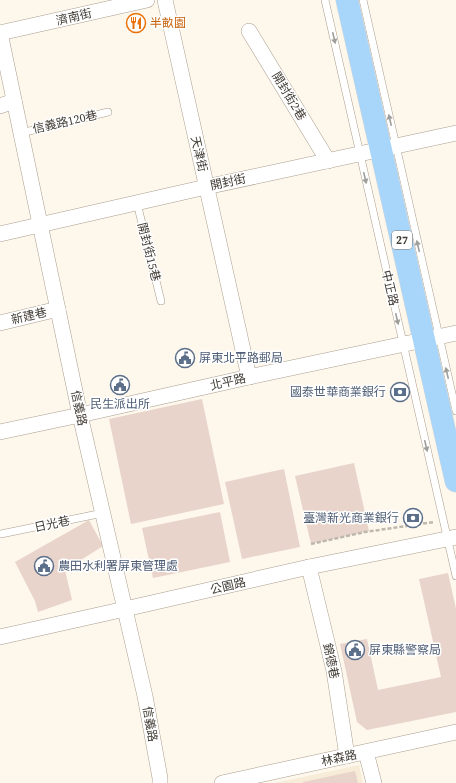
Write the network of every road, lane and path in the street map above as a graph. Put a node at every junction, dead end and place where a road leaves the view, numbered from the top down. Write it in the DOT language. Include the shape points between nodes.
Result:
graph roads {
  1 [pos="147,0"];
  2 [pos="165,0"];
  3 [pos="325,0"];
  4 [pos="347,0"];
  5 [pos="363,0"];
  6 [pos="249,31"];
  7 [pos="0,33"];
  8 [pos="14,101"];
  9 [pos="0,106"];
  10 [pos="108,112"];
  11 [pos="21,133"];
  12 [pos="456,133"];
  13 [pos="388,148"];
  14 [pos="360,154"];
  15 [pos="328,161"];
  16 [pos="206,187"];
  17 [pos="137,203"];
  18 [pos="40,225"];
  19 [pos="0,234"];
  20 [pos="161,301"];
  21 [pos="58,309"];
  22 [pos="0,323"];
  23 [pos="456,333"];
  24 [pos="432,338"];
  25 [pos="403,344"];
  26 [pos="249,377"];
  27 [pos="456,411"];
  28 [pos="80,415"];
  29 [pos="0,432"];
  30 [pos="456,481"];
  31 [pos="103,513"];
  32 [pos="444,520"];
  33 [pos="1,534"];
  34 [pos="452,538"];
  35 [pos="311,544"];
  36 [pos="309,567"];
  37 [pos="456,576"];
  38 [pos="125,610"];
  39 [pos="0,637"];
  40 [pos="456,732"];
  41 [pos="366,752"];
  42 [pos="347,756"];
  43 [pos="160,783"];
  44 [pos="222,783"];
  45 [pos="374,783"];
  1 -- 7 [label="street, 濟南街"];
  2 -- 16 [label="street, 天津街"];
  3 -- 14 [label="lane, 中正路, one-way"];
  4 -- 13 [label="main road, 中正路 / 27"];
  13 -- 5 [label="lane, 中正路, one-way"];
  6 -- 15 [label="street, 開封街2巷"];
  7 -- 8 [label="street, 信義路"];
  8 -- 9 [label="street"];
  8 -- 11 [label="street, 信義路"];
  10 -- 11 [label="lane, 信義路120巷"];
  11 -- 18 [label="street, 信義路"];
  12 -- 13 [label="street, 開封街"];
  13 -- 14 [label="street, 開封街"];
  13 -- 24 [label="main road, 中正路 / 27"];
  14 -- 15 [label="street, 開封街"];
  14 -- 25 [label="lane, 中正路, one-way"];
  15 -- 16 [label="street, 開封街"];
  16 -- 17 [label="street, 開封街"];
  16 -- 26 [label="street, 天津街"];
  17 -- 18 [label="street, 開封街"];
  17 -- 20 [label="lane, 開封街15巷"];
  18 -- 19 [label="street, 開封街"];
  18 -- 21 [label="street, 信義路"];
  21 -- 22 [label="street, 新建巷"];
  21 -- 28 [label="street, 信義路"];
  23 -- 24 [label="street, 北平路"];
  24 -- 25 [label="street, 北平路"];
  27 -- 24 [label="lane, 中正路, one-way"];
  24 -- 30 [label="main road, 中正路 / 27"];
  25 -- 26 [label="street, 北平路"];
  25 -- 32 [label="lane, 中正路, one-way"];
  26 -- 28 [label="street, 北平路"];
  28 -- 29 [label="street, 北平路"];
  28 -- 31 [label="street, 信義路"];
  31 -- 33 [label="lane, 日光巷"];
  31 -- 38 [label="street, 信義路"];
  32 -- 34 [label="lane, 中正路"];
  32 -- 35 [label="path" via="365,532"];
  34 -- 36 [label="street, 公園路"];
  34 -- 37 [label="lane, 中正路"];
  36 -- 38 [label="street, 公園路"];
  36 -- 42 [label="street, 錦德巷" via="334,672"];
  38 -- 39 [label="street, 公園路"];
  38 -- 43 [label="street, 信義路" via="145,696"];
  40 -- 41 [label="street, 林森路"];
  41 -- 42 [label="street, 林森路"];
  41 -- 45 [label="street"];
  42 -- 44 [label="street, 林森路"];
}
